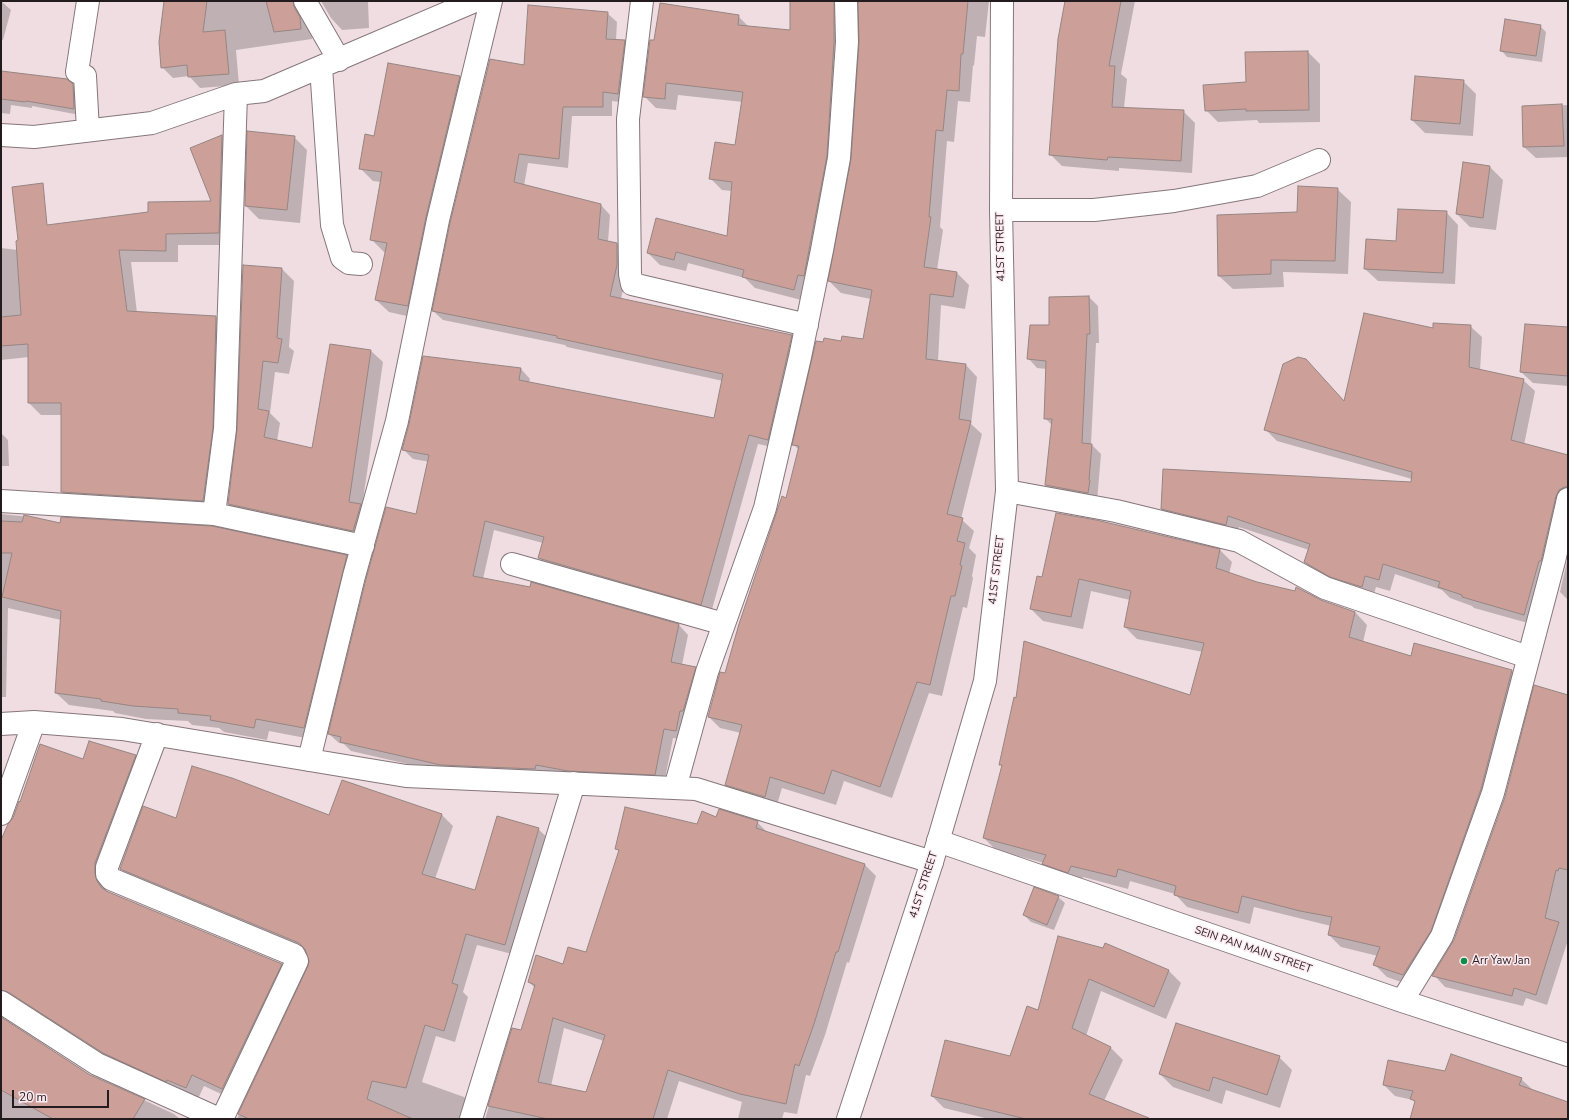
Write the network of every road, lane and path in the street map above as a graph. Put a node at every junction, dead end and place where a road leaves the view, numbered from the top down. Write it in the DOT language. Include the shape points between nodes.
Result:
graph roads {
  1 [pos="88,1"];
  2 [pos="305,1"];
  3 [pos="475,1"];
  4 [pos="491,1"];
  5 [pos="642,1"];
  6 [pos="846,1"];
  7 [pos="1002,1"];
  8 [pos="330,63"];
  9 [pos="236,94"];
  10 [pos="88,130"];
  11 [pos="1,135"];
  12 [pos="1319,160"];
  13 [pos="1001,210"];
  14 [pos="361,264"];
  15 [pos="807,325"];
  16 [pos="1007,491"];
  17 [pos="1568,499"];
  18 [pos="1,502"];
  19 [pos="214,514"];
  20 [pos="363,546"];
  21 [pos="512,564"];
  22 [pos="724,624"];
  23 [pos="1528,657"];
  24 [pos="34,722"];
  25 [pos="1,724"];
  26 [pos="157,734"];
  27 [pos="309,760"];
  28 [pos="574,783"];
  29 [pos="675,788"];
  30 [pos="1,814"];
  31 [pos="938,842"];
  32 [pos="932,862"];
  33 [pos="1402,1001"];
  34 [pos="1,1002"];
  35 [pos="1568,1056"];
  36 [pos="219,1119"];
  37 [pos="222,1119"];
  38 [pos="471,1119"];
  39 [pos="848,1119"];
  1 -- 10 [label="street" via="77,72 85,76"];
  2 -- 8 [label="street"];
  3 -- 8 [label="street"];
  4 -- 20 [label="street" via="438,220 398,421"];
  5 -- 15 [label="street" via="628,119 632,284"];
  6 -- 15 [label="street" via="839,158"];
  7 -- 13 [label="street, 41ST STREET"];
  8 -- 9 [label="street" via="264,91"];
  8 -- 14 [label="street" via="332,226 342,258 349,263"];
  9 -- 10 [label="street" via="152,123"];
  9 -- 19 [label="street" via="225,429"];
  10 -- 11 [label="street" via="34,137"];
  12 -- 13 [label="street" via="1257,186 1174,201 1094,210"];
  13 -- 16 [label="street, 41ST STREET"];
  15 -- 22 [label="street" via="765,508"];
  16 -- 23 [label="street" via="1116,511 1239,541 1325,588"];
  16 -- 31 [label="street, 41ST STREET" via="985,681"];
  17 -- 23 [label="street"];
  18 -- 19 [label="street"];
  19 -- 20 [label="street"];
  20 -- 27 [label="street"];
  21 -- 22 [label="street"];
  22 -- 29 [label="street" via="707,672"];
  23 -- 33 [label="street" via="1493,793 1442,936"];
  24 -- 25 [label="street"];
  24 -- 26 [label="street"];
  24 -- 30 [label="street"];
  26 -- 27 [label="street"];
  26 -- 37 [label="street" via="107,867 107,874 111,880 294,955 297,961"];
  27 -- 28 [label="street" via="406,776"];
  28 -- 29 [label="street"];
  28 -- 38 [label="street"];
  29 -- 32 [label="street" via="696,789"];
  31 -- 32 [label="street, 41ST STREET"];
  31 -- 33 [label="street, SEIN PAN MAIN STREET"];
  32 -- 39 [label="street, 41ST STREET"];
  33 -- 35 [label="street, SEIN PAN MAIN STREET"];
  34 -- 36 [label="street" via="97,1064"];
}
